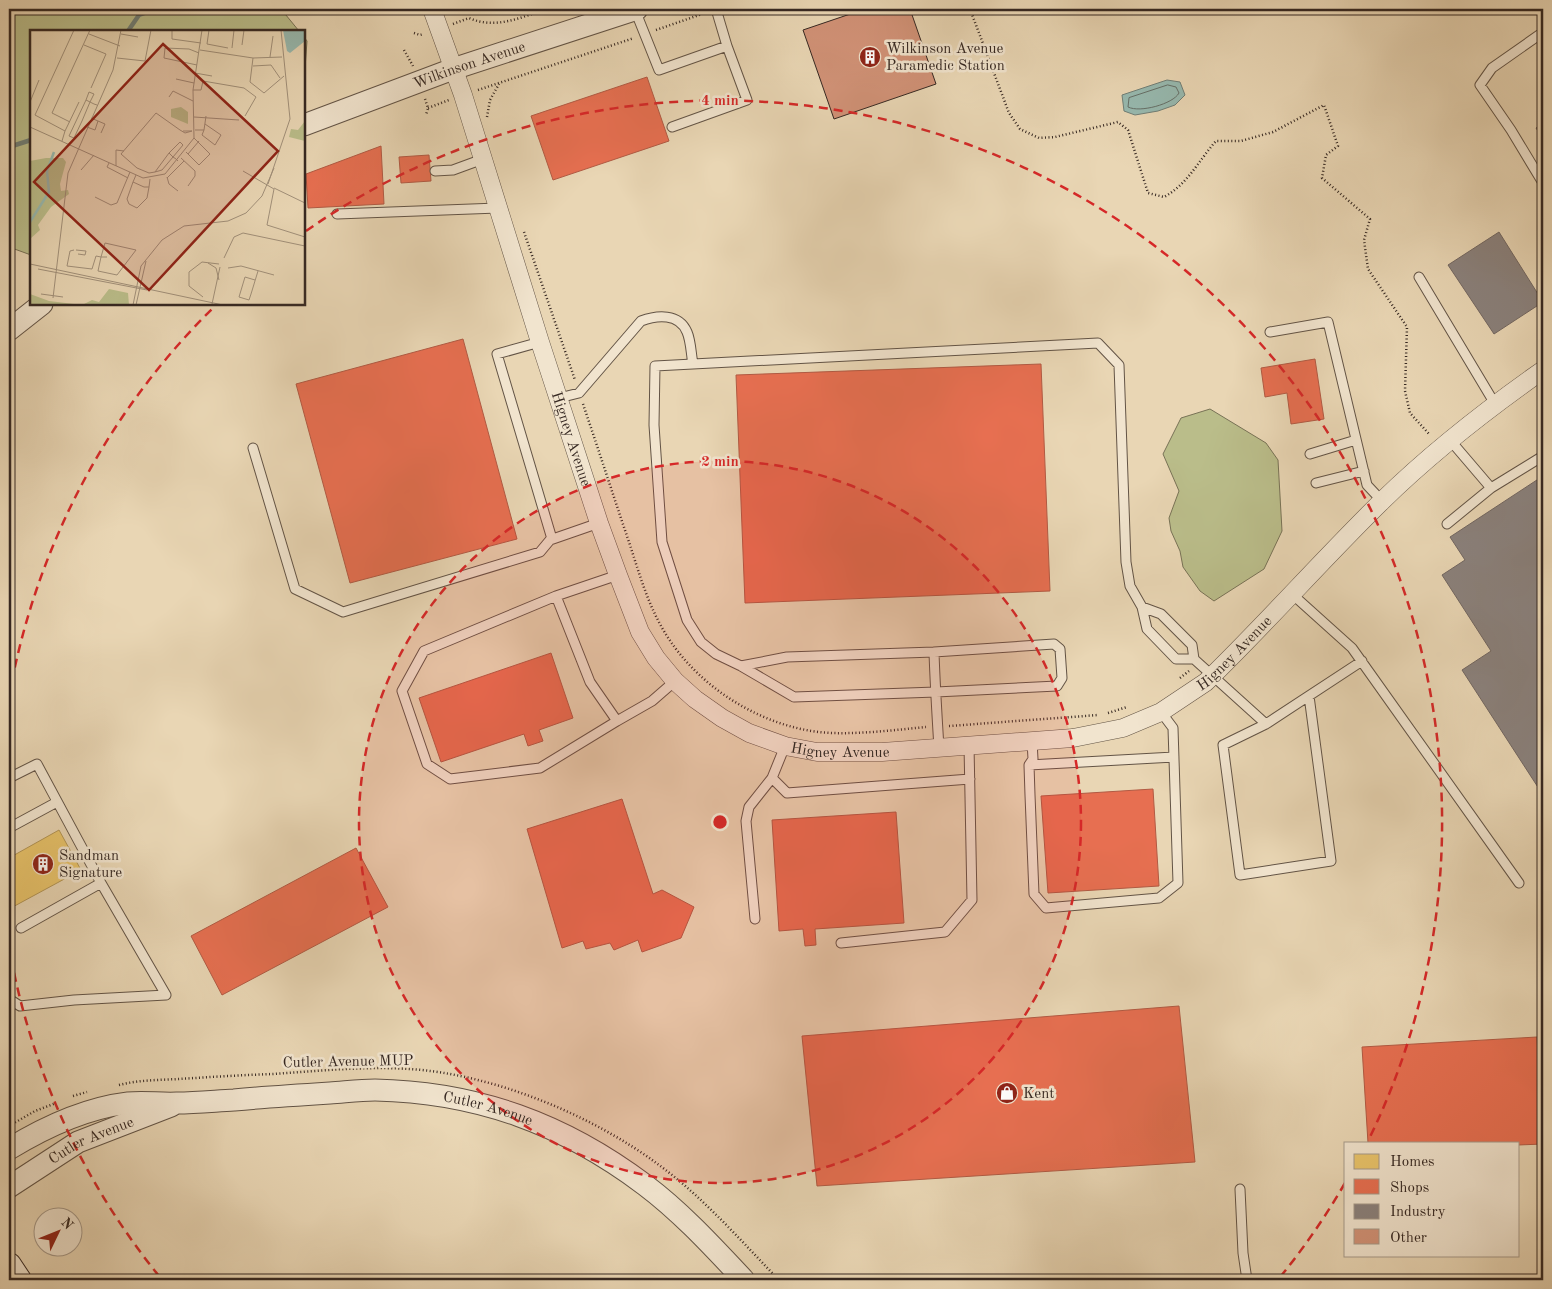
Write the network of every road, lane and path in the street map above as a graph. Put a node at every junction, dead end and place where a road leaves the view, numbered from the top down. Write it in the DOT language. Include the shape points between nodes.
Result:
graph roads {
  1 [pos="432,9"];
  2 [pos="547,9"];
  3 [pos="636,9"];
  4 [pos="716,9"];
  5 [pos="970,9"];
  6 [pos="439,29"];
  7 [pos="414,34"];
  8 [pos="645,34"];
  9 [pos="1543,35"];
  10 [pos="727,46"];
  11 [pos="453,69"];
  12 [pos="499,84"];
  13 [pos="463,95"];
  14 [pos="428,108"];
  15 [pos="488,123"];
  16 [pos="305,125"];
  17 [pos="672,127"];
  18 [pos="483,159"];
  19 [pos="435,171"];
  20 [pos="1543,183"];
  21 [pos="498,208"];
  22 [pos="337,214"];
  23 [pos="521,223"];
  24 [pos="1419,278"];
  25 [pos="41,305"];
  26 [pos="9,330"];
  27 [pos="1270,332"];
  28 [pos="540,342"];
  29 [pos="692,364"];
  30 [pos="1543,370"];
  31 [pos="579,393"];
  32 [pos="559,398"];
  33 [pos="1496,404"];
  34 [pos="1430,435"];
  35 [pos="1443,435"];
  36 [pos="1356,440"];
  37 [pos="1424,440"];
  38 [pos="254,448"];
  39 [pos="1310,454"];
  40 [pos="1543,456"];
  41 [pos="1364,470"];
  42 [pos="1316,483"];
  43 [pos="1491,488"];
  44 [pos="1382,501"];
  45 [pos="599,523"];
  46 [pos="1447,524"];
  47 [pos="552,539"];
  48 [pos="618,575"];
  49 [pos="1292,594"];
  50 [pos="556,596"];
  51 [pos="1142,607"];
  52 [pos="934,652"];
  53 [pos="1362,661"];
  54 [pos="1196,662"];
  55 [pos="741,666"];
  56 [pos="1213,675"];
  57 [pos="1178,679"];
  58 [pos="675,681"];
  59 [pos="936,692"];
  60 [pos="1309,696"];
  61 [pos="1129,706"];
  62 [pos="1161,712"];
  63 [pos="617,721"];
  64 [pos="1266,724"];
  65 [pos="938,727"];
  66 [pos="1032,741"];
  67 [pos="785,746"];
  68 [pos="970,746"];
  69 [pos="939,748"];
  70 [pos="1174,757"];
  71 [pos="1029,765"];
  72 [pos="9,778"];
  73 [pos="772,778"];
  74 [pos="970,779"];
  75 [pos="57,802"];
  76 [pos="9,828"];
  77 [pos="101,883"];
  78 [pos="1520,883"];
  79 [pos="755,919"];
  80 [pos="21,928"];
  81 [pos="840,943"];
  82 [pos="9,998"];
  83 [pos="119,1085"];
  84 [pos="90,1091"];
  85 [pos="72,1097"];
  86 [pos="62,1100"];
  87 [pos="178,1103"];
  88 [pos="9,1126"];
  89 [pos="9,1149"];
  90 [pos="9,1186"];
  91 [pos="1240,1189"];
  92 [pos="9,1203"];
  93 [pos="9,1219"];
  94 [pos="9,1265"];
  95 [pos="18,1280"];
  96 [pos="744,1280"];
  97 [pos="779,1280"];
  98 [pos="1247,1280"];
  1 -- 6 [label="street, Higney Avenue"];
  2 -- 6 [label="path" via="495,24 469,18"];
  3 -- 8 [label="lane"];
  3 -- 11 [label="street, Wilkinson Avenue"];
  4 -- 8 [label="path"];
  4 -- 10 [label="lane"];
  5 -- 34 [label="path" via="1009,113 1020,129 1039,138 1056,137 1118,122 1128,130 1148,193 1164,197 1176,190 1216,141 1241,141 1273,132 1324,105 1338,146 1326,155 1322,178 1370,219 1364,240 1368,269 1407,327 1405,391 1410,413"];
  6 -- 7 [label="path"];
  6 -- 11 [label="street, Higney Avenue"];
  8 -- 10 [label="lane" via="659,70"];
  8 -- 12 [label="path"];
  9 -- 20 [label="lane" via="1492,68 1480,85"];
  10 -- 17 [label="lane" via="746,100"];
  11 -- 13 [label="street, Higney Avenue"];
  11 -- 16 [label="street, Wilkinson Avenue"];
  12 -- 13 [label="path"];
  12 -- 15 [label="path" via="488,108"];
  13 -- 14 [label="path"];
  13 -- 18 [label="street, Higney Avenue"];
  18 -- 19 [label="lane" via="453,170"];
  18 -- 21 [label="street, Higney Avenue"];
  21 -- 22 [label="lane"];
  21 -- 28 [label="street, Higney Avenue"];
  23 -- 31 [label="path"];
  24 -- 33 [label="lane"];
  25 -- 26 [label="street"];
  27 -- 36 [label="lane" via="1328,322"];
  28 -- 32 [label="street, Higney Avenue"];
  28 -- 47 [label="lane" via="497,354"];
  29 -- 31 [label="lane" via="687,331 670,317 654,316 641,321"];
  29 -- 51 [label="lane" via="1098,343 1119,364 1126,562 1130,586"];
  29 -- 55 [label="lane" via="655,366 654,425 662,542 687,620 701,642 716,654"];
  30 -- 33 [label="street, Higney Avenue"];
  31 -- 32 [label="lane"];
  31 -- 65 [label="path" via="648,599 667,636 693,669 730,700 774,721 808,730 838,733"];
  32 -- 45 [label="street, Higney Avenue"];
  33 -- 35 [label="street, Higney Avenue"];
  34 -- 35 [label="path"];
  34 -- 37 [label="path"];
  35 -- 43 [label="lane"];
  35 -- 44 [label="street, Higney Avenue"];
  36 -- 39 [label="lane"];
  36 -- 41 [label="lane"];
  38 -- 47 [label="lane" via="295,589 342,612 540,552"];
  40 -- 43 [label="lane"];
  41 -- 42 [label="lane"];
  41 -- 44 [label="lane" via="1367,485"];
  43 -- 46 [label="lane"];
  44 -- 49 [label="street, Higney Avenue"];
  45 -- 47 [label="lane"];
  45 -- 48 [label="street, Higney Avenue"];
  48 -- 50 [label="lane"];
  48 -- 58 [label="street, Higney Avenue" via="640,632"];
  49 -- 53 [label="lane"];
  49 -- 56 [label="street, Higney Avenue"];
  50 -- 63 [label="lane" via="590,682"];
  50 -- 63 [label="lane" via="424,651 402,691 427,764 450,778 540,768"];
  51 -- 54 [label="lane" via="1161,614 1192,645"];
  51 -- 54 [label="lane" via="1146,629 1176,660"];
  52 -- 55 [label="lane" via="787,658"];
  52 -- 59 [label="lane"];
  52 -- 59 [label="lane" via="1054,644 1060,648 1062,678 1057,686"];
  53 -- 60 [label="lane"];
  53 -- 78 [label="lane"];
  54 -- 56 [label="lane"];
  54 -- 57 [label="path"];
  55 -- 59 [label="lane" via="794,697"];
  56 -- 62 [label="street, Higney Avenue"];
  56 -- 64 [label="lane"];
  58 -- 63 [label="lane" via="652,701"];
  58 -- 67 [label="street, Higney Avenue" via="722,718 749,733"];
  59 -- 65 [label="lane"];
  60 -- 64 [label="lane"];
  60 -- 64 [label="lane" via="1331,861 1240,875 1223,744"];
  61 -- 65 [label="path" via="1101,715"];
  62 -- 66 [label="street, Higney Avenue" via="1123,728 1073,738"];
  62 -- 70 [label="lane" via="1174,728"];
  65 -- 69 [label="lane"];
  66 -- 68 [label="street, Higney Avenue"];
  66 -- 71 [label="lane" via="1033,759"];
  67 -- 69 [label="street, Higney Avenue" via="817,752"];
  67 -- 73 [label="lane"];
  68 -- 69 [label="street, Higney Avenue"];
  68 -- 74 [label="lane"];
  70 -- 71 [label="lane"];
  70 -- 71 [label="lane" via="1178,883 1159,898 1046,908 1034,894"];
  72 -- 75 [label="lane" via="37,764"];
  73 -- 74 [label="lane" via="787,793"];
  73 -- 79 [label="lane" via="749,806 746,821"];
  74 -- 81 [label="lane" via="972,900 945,932"];
  75 -- 76 [label="lane"];
  75 -- 77 [label="lane"];
  77 -- 80 [label="lane"];
  77 -- 82 [label="lane" via="166,994 20,1006"];
  83 -- 97 [label="path, Cutler Avenue MUP" via="172,1079 409,1069 459,1075 508,1088 588,1122 660,1166 725,1224"];
  84 -- 85 [label="path"];
  86 -- 88 [label="path"];
  87 -- 89 [label="street, Cutler Avenue" via="130,1102 96,1109 57,1123"];
  87 -- 90 [label="street, Cutler Avenue" via="78,1142"];
  87 -- 96 [label="street, Cutler Avenue" via="373,1090 454,1097 499,1109 545,1125 610,1160 682,1218"];
  91 -- 98 [label="lane"];
  92 -- 93 [label="path" via="13,1208"];
  94 -- 95 [label="main road"];
}
